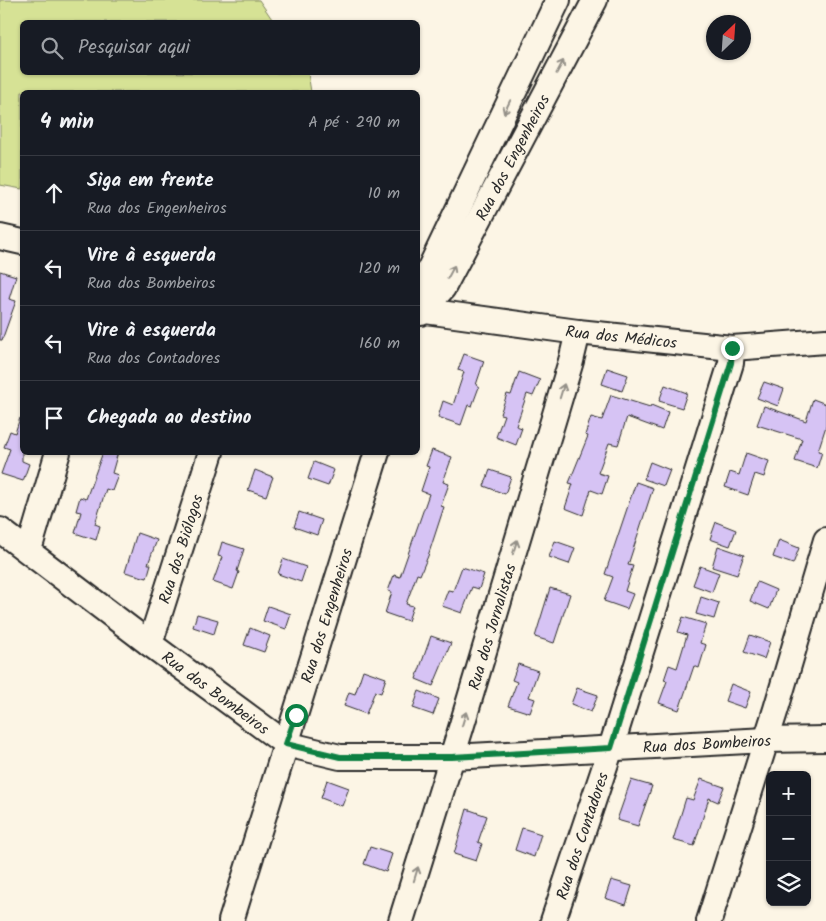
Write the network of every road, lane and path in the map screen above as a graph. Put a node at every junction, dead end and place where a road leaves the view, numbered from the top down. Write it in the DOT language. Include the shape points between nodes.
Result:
graph roads {
  1 [pos="558,0"];
  2 [pos="595,0"];
  3 [pos="0,237"];
  4 [pos="20,242"];
  5 [pos="420,310"];
  6 [pos="420,314"];
  7 [pos="420,315"];
  8 [pos="578,332"];
  9 [pos="826,341"];
  10 [pos="732,348"];
  11 [pos="57,455"];
  12 [pos="210,455"];
  13 [pos="377,455"];
  14 [pos="0,530"];
  15 [pos="826,540"];
  16 [pos="29,550"];
  17 [pos="150,644"];
  18 [pos="826,739"];
  19 [pos="766,740"];
  20 [pos="286,744"];
  21 [pos="611,748"];
  22 [pos="452,757"];
  23 [pos="231,921"];
  24 [pos="401,921"];
  25 [pos="553,921"];
  26 [pos="709,921"];
  1 -- 5 [label="street, Rua dos Engenheiros, one-way" via="428,272"];
  6 -- 2 [label="street, Rua dos Engenheiros, one-way" via="443,288"];
  3 -- 4 [label="street"];
  7 -- 8 [label="street, Rua dos Médicos"];
  8 -- 10 [label="street, Rua dos Médicos"];
  22 -- 8 [label="street, Rua dos Jornalistas, one-way"];
  9 -- 10 [label="street, Rua dos Médicos"];
  10 -- 21 [label="street, Rua dos Contadores" via="731,363"];
  11 -- 16 [label="street"];
  12 -- 17 [label="street, Rua dos Biólogos"];
  13 -- 20 [label="street, Rua dos Engenheiros"];
  14 -- 16 [label="street, Rua dos Bombeiros"];
  15 -- 19 [label="street"];
  16 -- 17 [label="street, Rua dos Bombeiros"];
  17 -- 20 [label="street, Rua dos Bombeiros"];
  18 -- 19 [label="street, Rua dos Bombeiros"];
  19 -- 21 [label="street, Rua dos Bombeiros"];
  19 -- 26 [label="street"];
  20 -- 22 [label="street, Rua dos Bombeiros" via="340,757"];
  20 -- 23 [label="street, Rua dos Engenheiros"];
  21 -- 22 [label="street, Rua dos Bombeiros"];
  21 -- 25 [label="street, Rua dos Contadores"];
  24 -- 22 [label="street, Rua dos Jornalistas, one-way"];
}
